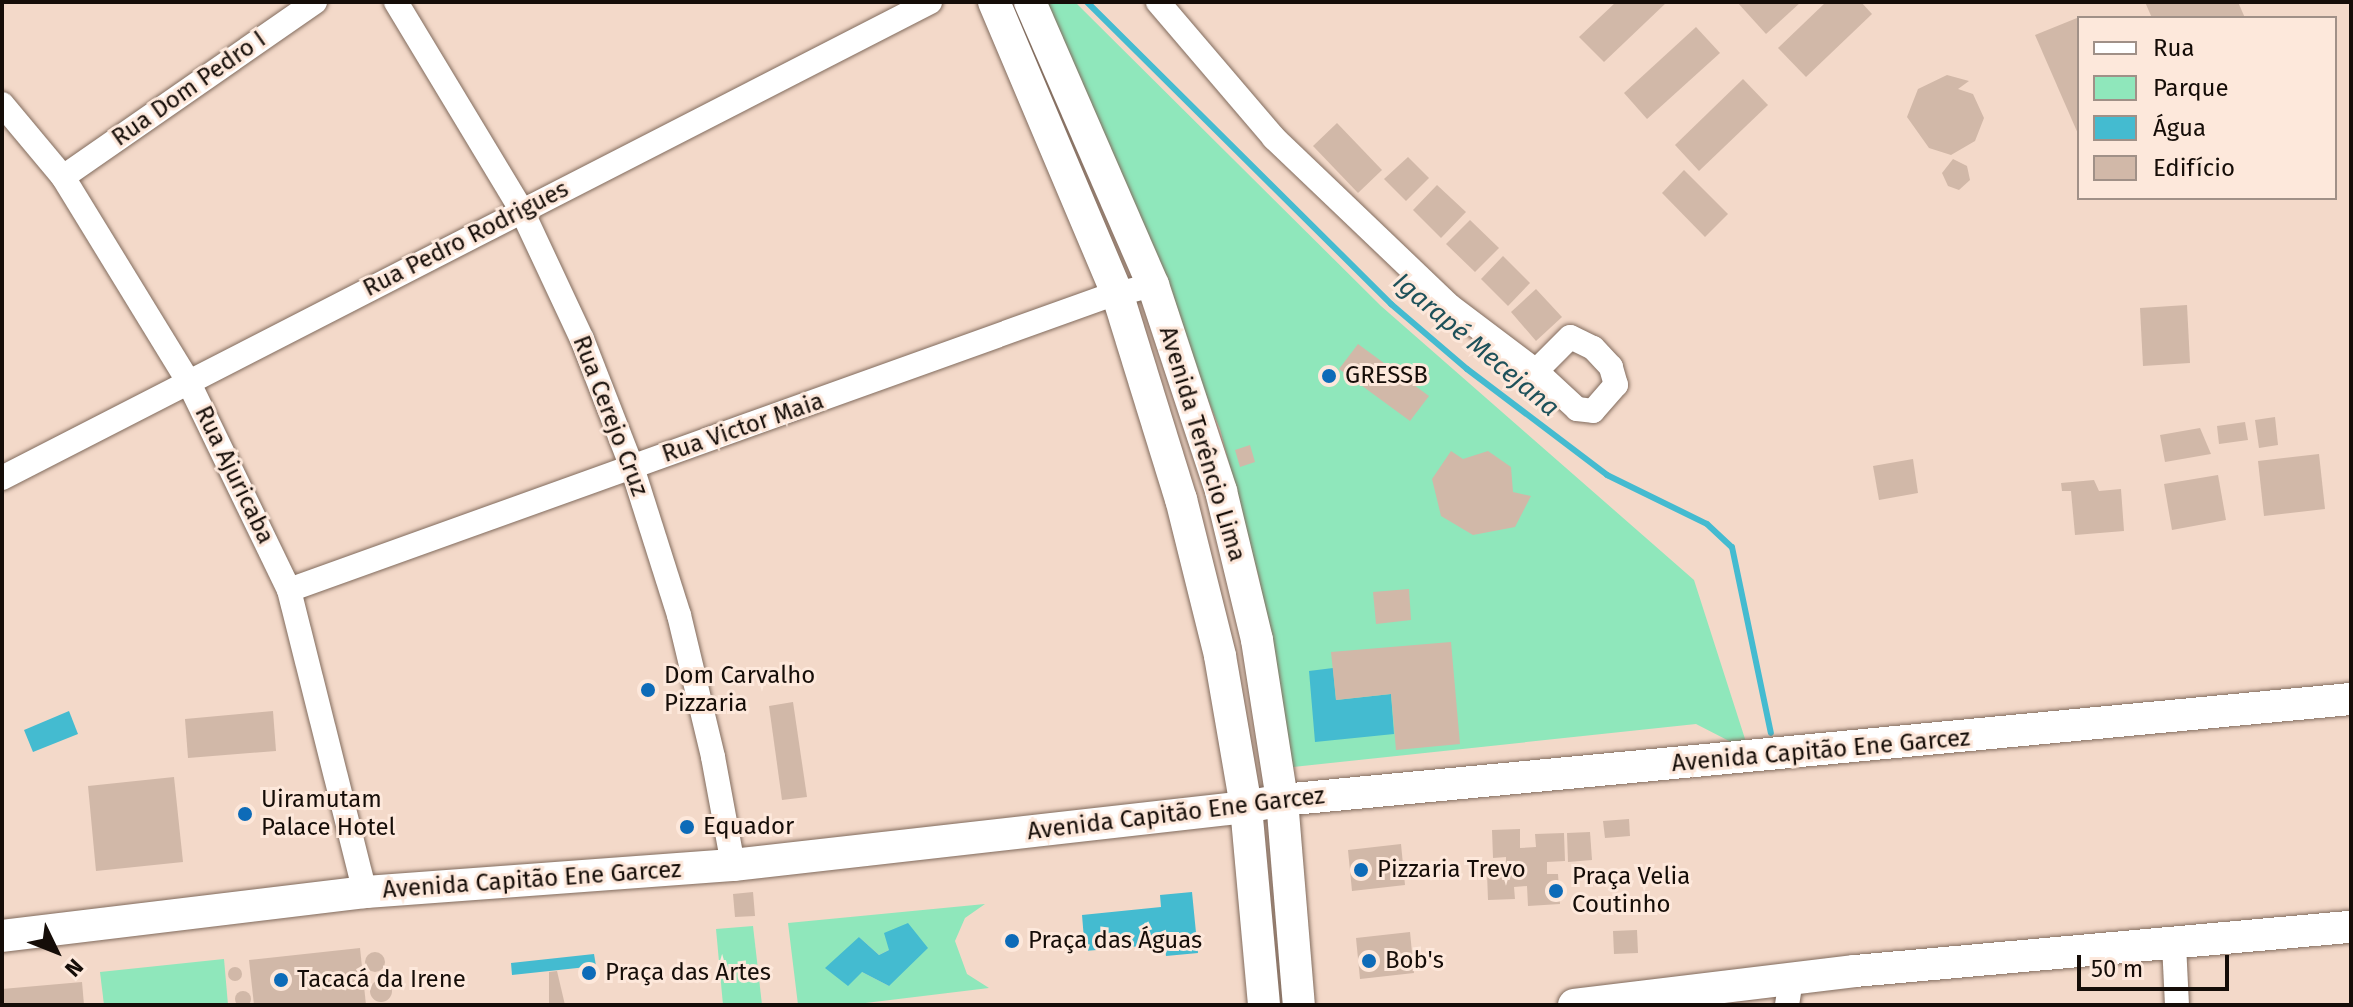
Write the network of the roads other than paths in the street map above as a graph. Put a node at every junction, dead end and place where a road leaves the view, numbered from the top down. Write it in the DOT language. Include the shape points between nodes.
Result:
graph roads {
  1 [pos="315,2"];
  2 [pos="396,2"];
  3 [pos="930,2"];
  4 [pos="994,2"];
  5 [pos="1030,2"];
  6 [pos="1158,2"];
  7 [pos="2,104"];
  8 [pos="63,177"];
  9 [pos="522,211"];
  10 [pos="1153,285"];
  11 [pos="1118,296"];
  12 [pos="1536,371"];
  13 [pos="188,381"];
  14 [pos="632,467"];
  15 [pos="2,478"];
  16 [pos="289,590"];
  17 [pos="2351,699"];
  18 [pos="1282,800"];
  19 [pos="1246,807"];
  20 [pos="733,865"];
  21 [pos="365,892"];
  22 [pos="2351,927"];
  23 [pos="2,936"];
  24 [pos="2174,944"];
  25 [pos="1789,993"];
  26 [pos="1299,1002"];
  27 [pos="1264,1004"];
  28 [pos="1254,1005"];
  29 [pos="1574,1005"];
  30 [pos="2177,1005"];
  1 -- 8 [label="street, Rua Dom Pedro I"];
  2 -- 9 [label="street, Rua Cerejo Cruz"];
  3 -- 9 [label="street, Rua Pedro Rodrigues"];
  4 -- 11 [label="main road, Avenida Terêncio Lima"];
  5 -- 10 [label="main road, Avenida Terêncio Lima"];
  6 -- 12 [label="street" via="1274,138 1396,258"];
  7 -- 8 [label="street, Rua Ajuricaba"];
  8 -- 13 [label="street, Rua Ajuricaba"];
  9 -- 13 [label="street, Rua Pedro Rodrigues"];
  9 -- 14 [label="street, Rua Cerejo Cruz" via="582,339"];
  10 -- 11 [label="street, Rua Victor Maia"];
  10 -- 18 [label="main road, Avenida Terêncio Lima" via="1221,491 1257,640"];
  11 -- 14 [label="street, Rua Victor Maia"];
  11 -- 19 [label="main road, Avenida Terêncio Lima" via="1181,499 1220,656"];
  13 -- 15 [label="street, Rua Pedro Rodrigues"];
  13 -- 16 [label="street, Rua Ajuricaba"];
  14 -- 16 [label="street, Rua Victor Maia"];
  14 -- 20 [label="street, Rua Cerejo Cruz" via="679,615"];
  16 -- 21 [label="street, Rua Ajuricaba"];
  17 -- 18 [label="main road, Avenida Capitão Ene Garcez"];
  18 -- 19 [label="main road, Avenida Capitão Ene Garcez"];
  18 -- 26 [label="main road, Avenida Terêncio Lima"];
  19 -- 20 [label="main road, Avenida Capitão Ene Garcez"];
  19 -- 27 [label="main road, Avenida Terêncio Lima"];
  20 -- 21 [label="main road, Avenida Capitão Ene Garcez"];
  21 -- 23 [label="main road, Avenida Capitão Ene Garcez"];
  22 -- 24 [label="main road"];
  24 -- 25 [label="main road" via="1855,971"];
  24 -- 30 [label="street"];
  25 -- 29 [label="main road"];
  26 -- 27 [label="main road"];
  27 -- 28 [label="main road"];
}
